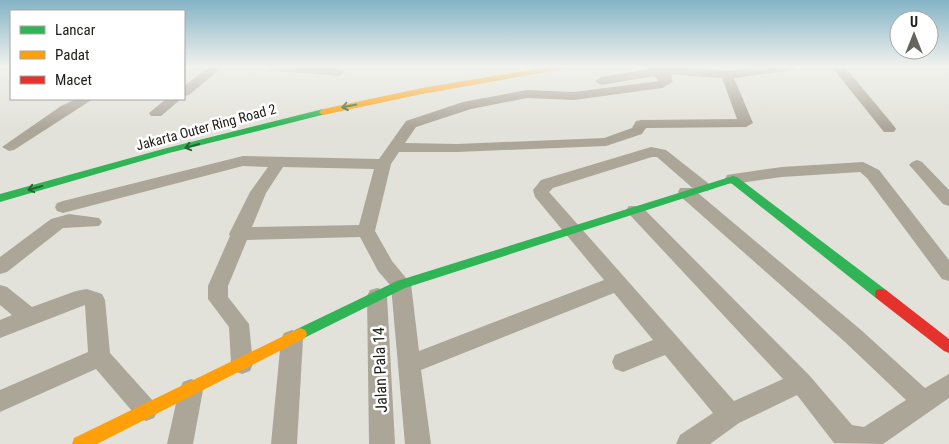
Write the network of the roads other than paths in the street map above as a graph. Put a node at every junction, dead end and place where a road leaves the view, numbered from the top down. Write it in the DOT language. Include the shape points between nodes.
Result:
graph roads {
  1 [pos="448,87"];
  2 [pos="569,87"];
  3 [pos="642,87"];
  4 [pos="732,87"];
  5 [pos="854,87"];
  6 [pos="527,94"];
  7 [pos="84,100"];
  8 [pos="173,100"];
  9 [pos="156,113"];
  10 [pos="889,129"];
  11 [pos="396,147"];
  12 [pos="9,148"];
  13 [pos="280,162"];
  14 [pos="383,164"];
  15 [pos="917,166"];
  16 [pos="733,179"];
  17 [pos="694,189"];
  18 [pos="0,198"];
  19 [pos="949,200"];
  20 [pos="62,207"];
  21 [pos="635,210"];
  22 [pos="93,222"];
  23 [pos="573,228"];
  24 [pos="366,231"];
  25 [pos="238,234"];
  26 [pos="0,267"];
  27 [pos="949,274"];
  28 [pos="618,283"];
  29 [pos="402,284"];
  30 [pos="0,293"];
  31 [pos="377,296"];
  32 [pos="29,317"];
  33 [pos="0,329"];
  34 [pos="292,339"];
  35 [pos="668,344"];
  36 [pos="949,347"];
  37 [pos="99,357"];
  38 [pos="623,362"];
  39 [pos="242,364"];
  40 [pos="410,364"];
  41 [pos="801,382"];
  42 [pos="949,385"];
  43 [pos="191,390"];
  44 [pos="0,401"];
  45 [pos="923,401"];
  46 [pos="146,410"];
  47 [pos="730,416"];
  48 [pos="80,444"];
  49 [pos="180,444"];
  50 [pos="284,444"];
  51 [pos="382,444"];
  52 [pos="418,444"];
  53 [pos="689,444"];
  1 -- 18 [label="main road, Jakarta Outer Ring Road 2, one-way" via="335,109"];
  2 -- 6 [label="street"];
  3 -- 6 [label="street, bridge" via="574,96"];
  4 -- 11 [label="street" via="746,123 641,124 637,131 606,142"];
  5 -- 10 [label="street"];
  6 -- 11 [label="street" via="468,105 411,124"];
  7 -- 12 [label="street"];
  8 -- 9 [label="street"];
  11 -- 14 [label="street"];
  13 -- 14 [label="street"];
  13 -- 20 [label="street" via="243,161"];
  13 -- 25 [label="street" via="258,192"];
  14 -- 24 [label="street"];
  15 -- 19 [label="street"];
  16 -- 17 [label="main road"];
  16 -- 27 [label="street" via="863,167 874,174"];
  16 -- 36 [label="main road"];
  17 -- 21 [label="main road"];
  17 -- 23 [label="street" via="656,152 542,187 542,193"];
  17 -- 45 [label="street"];
  21 -- 23 [label="main road"];
  21 -- 41 [label="street"];
  22 -- 26 [label="street" via="68,220 56,223"];
  23 -- 28 [label="street"];
  23 -- 29 [label="main road"];
  24 -- 25 [label="street"];
  24 -- 29 [label="street" via="385,266"];
  25 -- 39 [label="street" via="218,286 218,299 239,324"];
  28 -- 35 [label="street"];
  28 -- 40 [label="street"];
  29 -- 31 [label="main road"];
  29 -- 40 [label="street"];
  30 -- 32 [label="street"];
  31 -- 34 [label="main road"];
  31 -- 51 [label="street, Jalan Pala 14"];
  32 -- 33 [label="street"];
  32 -- 37 [label="street" via="76,299 87,297 95,300"];
  34 -- 39 [label="main road"];
  34 -- 50 [label="street"];
  35 -- 38 [label="street"];
  35 -- 47 [label="street"];
  37 -- 44 [label="street"];
  37 -- 46 [label="street"];
  39 -- 43 [label="main road"];
  40 -- 52 [label="street"];
  41 -- 45 [label="street" via="843,434 860,440 868,440"];
  41 -- 47 [label="street"];
  42 -- 45 [label="street"];
  43 -- 46 [label="main road"];
  43 -- 49 [label="street"];
  46 -- 48 [label="main road"];
  47 -- 53 [label="street"];
}
